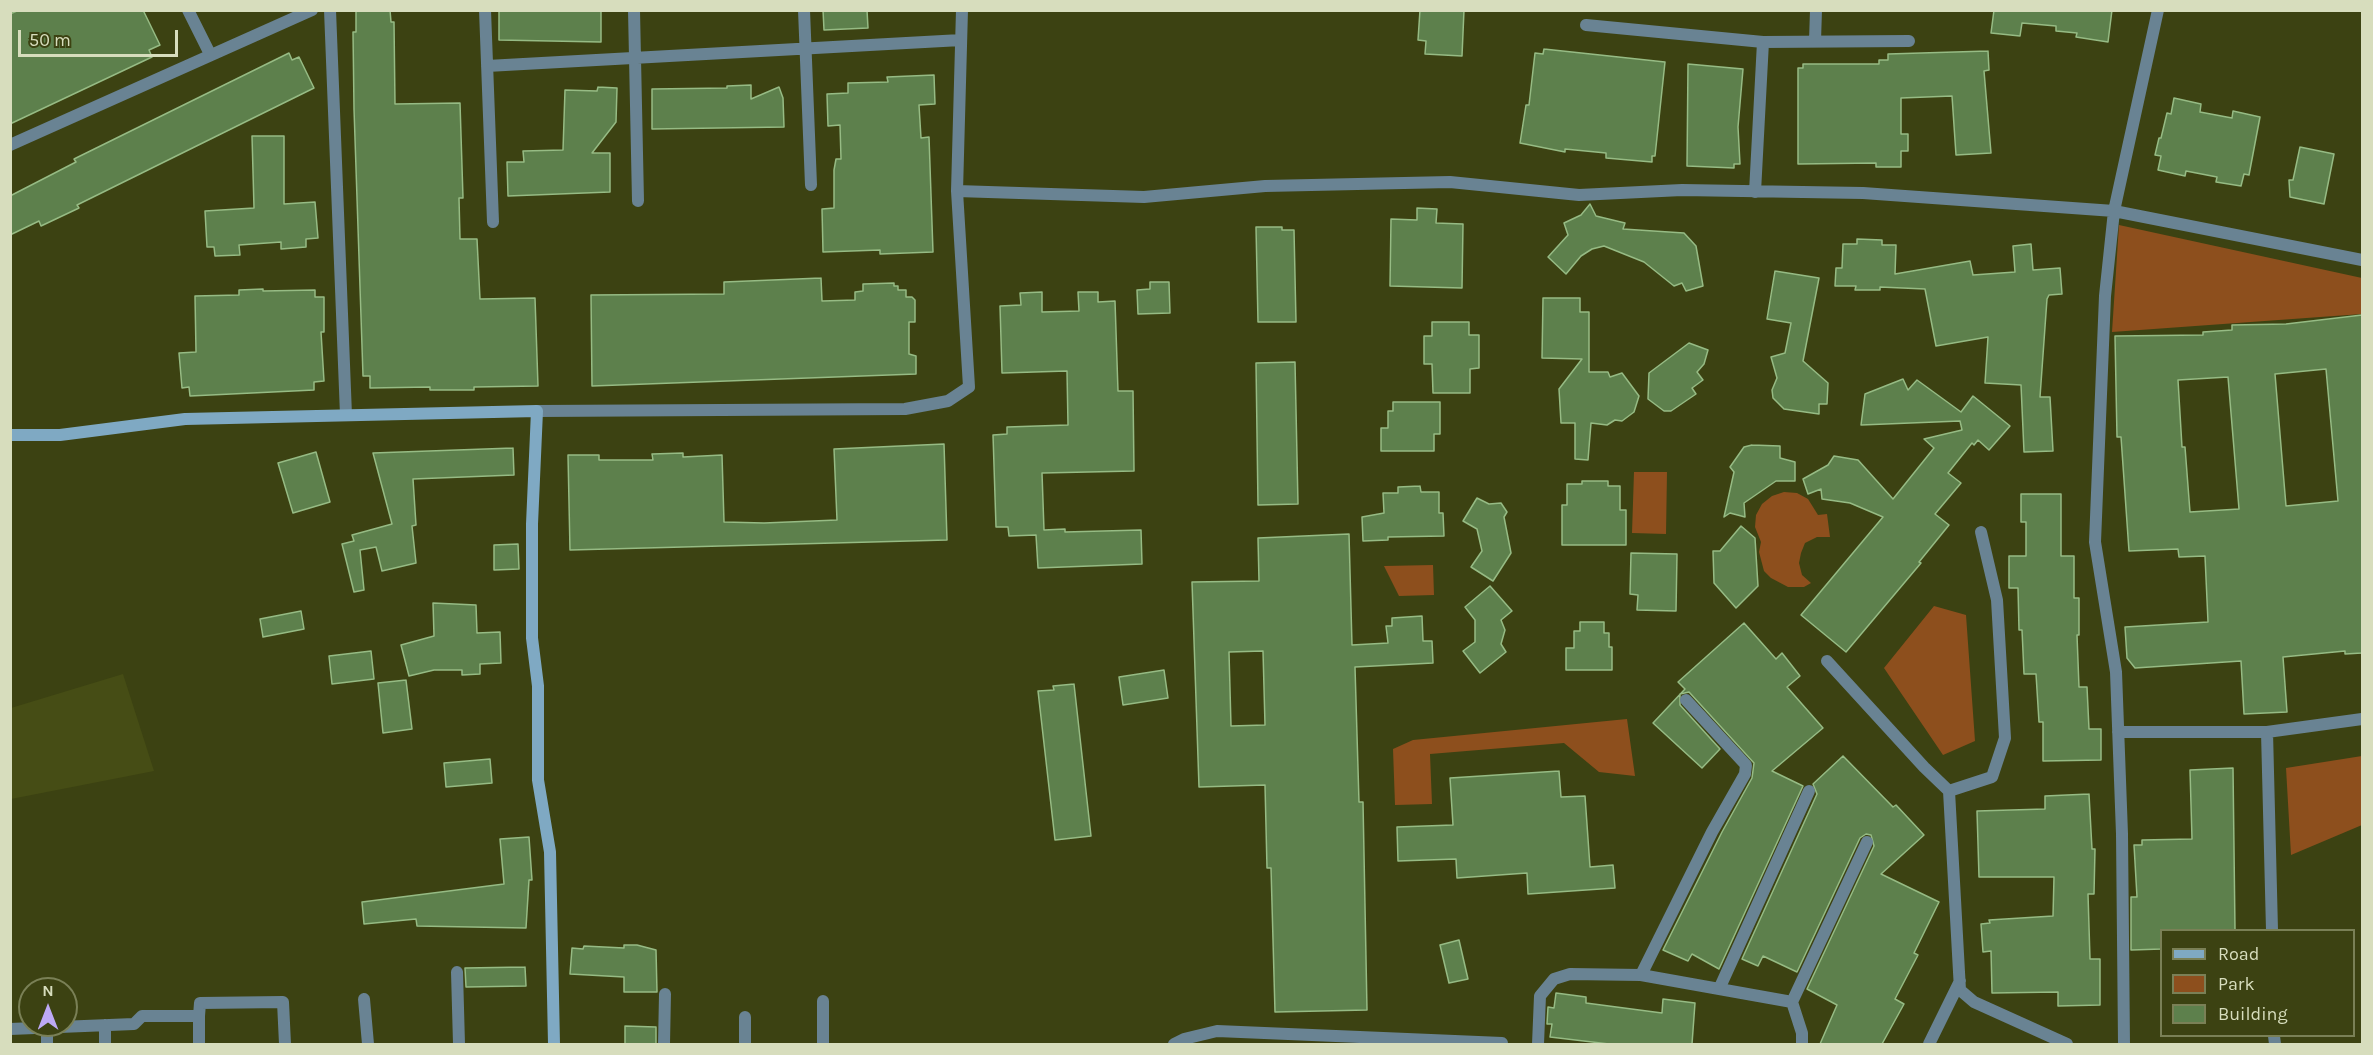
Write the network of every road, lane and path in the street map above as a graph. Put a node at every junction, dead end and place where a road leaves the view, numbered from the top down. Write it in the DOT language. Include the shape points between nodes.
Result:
graph roads {
  1 [pos="188,10"];
  2 [pos="312,10"];
  3 [pos="330,10"];
  4 [pos="485,10"];
  5 [pos="634,10"];
  6 [pos="804,10"];
  7 [pos="962,10"];
  8 [pos="1816,10"];
  9 [pos="2158,10"];
  10 [pos="1586,25"];
  11 [pos="961,40"];
  12 [pos="1815,41"];
  13 [pos="1908,41"];
  14 [pos="1763,42"];
  15 [pos="806,48"];
  16 [pos="210,54"];
  17 [pos="635,57"];
  18 [pos="487,66"];
  19 [pos="10,145"];
  20 [pos="811,185"];
  21 [pos="957,191"];
  22 [pos="1755,192"];
  23 [pos="638,201"];
  24 [pos="2114,211"];
  25 [pos="493,222"];
  26 [pos="2362,260"];
  27 [pos="537,411"];
  28 [pos="346,415"];
  29 [pos="10,435"];
  30 [pos="1981,532"];
  31 [pos="1827,661"];
  32 [pos="1686,700"];
  33 [pos="2362,719"];
  34 [pos="2118,732"];
  35 [pos="2267,732"];
  36 [pos="1809,791"];
  37 [pos="1950,791"];
  38 [pos="1867,842"];
  39 [pos="2272,929"];
  40 [pos="457,972"];
  41 [pos="1641,975"];
  42 [pos="1960,981"];
  43 [pos="1720,987"];
  44 [pos="665,994"];
  45 [pos="364,999"];
  46 [pos="823,1001"];
  47 [pos="1792,1002"];
  48 [pos="199,1016"];
  49 [pos="745,1017"];
  50 [pos="105,1025"];
  51 [pos="78,1026"];
  52 [pos="1502,1043"];
  53 [pos="105,1044"];
  54 [pos="199,1044"];
  55 [pos="285,1044"];
  56 [pos="368,1044"];
  57 [pos="459,1044"];
  58 [pos="554,1044"];
  59 [pos="664,1044"];
  60 [pos="745,1044"];
  61 [pos="823,1044"];
  62 [pos="1174,1044"];
  63 [pos="1538,1044"];
  64 [pos="1802,1044"];
  65 [pos="1929,1044"];
  66 [pos="2067,1044"];
  67 [pos="2124,1044"];
  1 -- 16 [label="street"];
  2 -- 16 [label="street"];
  3 -- 28 [label="street"];
  4 -- 18 [label="street"];
  5 -- 17 [label="street"];
  6 -- 15 [label="street"];
  7 -- 11 [label="street"];
  8 -- 12 [label="street"];
  9 -- 24 [label="street"];
  10 -- 14 [label="street"];
  11 -- 15 [label="street"];
  11 -- 21 [label="street"];
  12 -- 13 [label="street"];
  12 -- 14 [label="street"];
  14 -- 22 [label="street"];
  15 -- 17 [label="street"];
  15 -- 20 [label="street"];
  16 -- 19 [label="street"];
  17 -- 18 [label="street"];
  17 -- 23 [label="street"];
  18 -- 25 [label="street"];
  21 -- 22 [label="street" via="1144,197 1265,186 1450,182 1579,195 1682,190"];
  21 -- 27 [label="street" via="969,387 948,401 905,409"];
  22 -- 24 [label="street" via="1863,193"];
  24 -- 26 [label="street"];
  24 -- 34 [label="street" via="2105,296 2095,542 2116,672"];
  27 -- 28 [label="street"];
  27 -- 58 [label="street" via="532,638 538,686 538,780 550,852"];
  28 -- 29 [label="street" via="184,419 60,435"];
  30 -- 37 [label="street" via="1997,600 2005,738 1992,777"];
  31 -- 37 [label="street"];
  32 -- 41 [label="street" via="1746,765 1745,774"];
  33 -- 35 [label="street"];
  34 -- 35 [label="street"];
  34 -- 67 [label="street"];
  35 -- 39 [label="street"];
  36 -- 43 [label="street"];
  37 -- 42 [label="street"];
  38 -- 47 [label="street"];
  40 -- 57 [label="street"];
  41 -- 43 [label="street"];
  41 -- 63 [label="street" via="1570,974 1554,979 1540,996"];
  42 -- 65 [label="street"];
  42 -- 66 [label="street" via="1960,990 1974,1002"];
  43 -- 47 [label="street"];
  44 -- 59 [label="street"];
  45 -- 56 [label="street"];
  46 -- 61 [label="street"];
  47 -- 64 [label="street"];
  48 -- 50 [label="street" via="142,1016 134,1024"];
  48 -- 54 [label="street"];
  48 -- 55 [label="street" via="200,1003 283,1002"];
  49 -- 60 [label="street"];
  50 -- 51 [label="street"];
  50 -- 53 [label="street"];
  52 -- 62 [label="street" via="1216,1031"];
}
